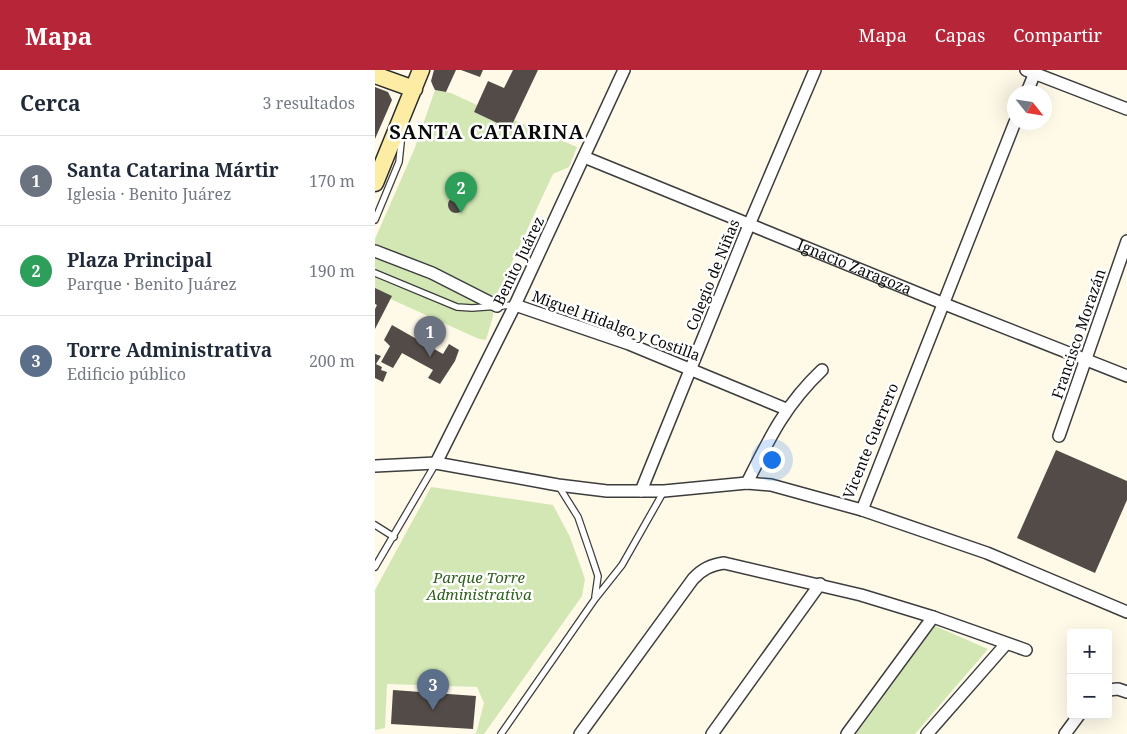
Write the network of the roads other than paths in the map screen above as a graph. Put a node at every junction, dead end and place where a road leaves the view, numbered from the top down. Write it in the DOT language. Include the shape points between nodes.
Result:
graph roads {
  1 [pos="421,70"];
  2 [pos="624,70"];
  3 [pos="815,70"];
  4 [pos="1032,71"];
  5 [pos="375,75"];
  6 [pos="1029,85"];
  7 [pos="413,89"];
  8 [pos="1127,108"];
  9 [pos="403,114"];
  10 [pos="1012,130"];
  11 [pos="585,157"];
  12 [pos="375,183"];
  13 [pos="375,220"];
  14 [pos="749,225"];
  15 [pos="1127,241"];
  16 [pos="375,251"];
  17 [pos="375,272"];
  18 [pos="942,303"];
  19 [pos="515,305"];
  20 [pos="497,306"];
  21 [pos="1087,360"];
  22 [pos="691,369"];
  23 [pos="821,370"];
  24 [pos="1127,376"];
  25 [pos="786,409"];
  26 [pos="1059,436"];
  27 [pos="436,463"];
  28 [pos="375,466"];
  29 [pos="747,483"];
  30 [pos="559,485"];
  31 [pos="641,491"];
  32 [pos="664,491"];
  33 [pos="861,510"];
  34 [pos="375,525"];
  35 [pos="394,537"];
  36 [pos="375,567"];
  37 [pos="820,584"];
  38 [pos="595,599"];
  39 [pos="1127,612"];
  40 [pos="933,617"];
  41 [pos="1006,644"];
  42 [pos="1026,650"];
  43 [pos="1112,690"];
  44 [pos="1127,692"];
  45 [pos="1076,719"];
  46 [pos="501,734"];
  47 [pos="580,734"];
  48 [pos="713,734"];
  49 [pos="847,734"];
  50 [pos="927,734"];
  51 [pos="1065,734"];
  1 -- 7 [label="main road"];
  2 -- 11 [label="street, Benito Juárez"];
  3 -- 14 [label="street, Colegio de Niñas"];
  4 -- 6 [label="street"];
  4 -- 8 [label="street"];
  5 -- 7 [label="main road"];
  7 -- 9 [label="main road"];
  9 -- 12 [label="main road"];
  9 -- 13 [label="lane" via="399,162"];
  10 -- 18 [label="street, Vicente Guerrero"];
  11 -- 14 [label="street, Ignacio Zaragoza"];
  11 -- 19 [label="street, Benito Juárez"];
  14 -- 18 [label="street, Ignacio Zaragoza"];
  14 -- 22 [label="street, Colegio de Niñas"];
  15 -- 21 [label="street, Francisco Morazán"];
  16 -- 20 [label="street" via="432,273"];
  17 -- 20 [label="lane, Miguel Hidalgo y Costilla" via="457,307"];
  18 -- 21 [label="street, Ignacio Zaragoza"];
  18 -- 33 [label="street, Vicente Guerrero"];
  19 -- 20 [label="lane, Miguel Hidalgo y Costilla"];
  19 -- 22 [label="street, Miguel Hidalgo y Costilla"];
  19 -- 27 [label="street, Benito Juárez"];
  21 -- 24 [label="street, Ignacio Zaragoza"];
  21 -- 26 [label="street, Francisco Morazán"];
  22 -- 25 [label="street, Miguel Hidalgo y Costilla"];
  22 -- 31 [label="street, Colegio de Niñas"];
  23 -- 25 [label="street"];
  25 -- 29 [label="street"];
  27 -- 28 [label="street, Vicente Guerrero"];
  27 -- 30 [label="street, Vicente Guerrero"];
  27 -- 35 [label="lane"];
  29 -- 32 [label="street, Vicente Guerrero"];
  29 -- 33 [label="street, Vicente Guerrero" via="771,485"];
  30 -- 31 [label="street, Vicente Guerrero"];
  30 -- 38 [label="lane" via="578,517 598,576"];
  31 -- 32 [label="street, Vicente Guerrero"];
  32 -- 38 [label="lane" via="622,565"];
  33 -- 39 [label="street" via="987,553"];
  34 -- 35 [label="lane"];
  35 -- 36 [label="lane"];
  37 -- 40 [label="street"];
  37 -- 47 [label="street" via="724,563 701,570"];
  37 -- 48 [label="street"];
  38 -- 46 [label="lane"];
  40 -- 41 [label="street"];
  40 -- 49 [label="street"];
  41 -- 42 [label="street"];
  41 -- 50 [label="street"];
  43 -- 44 [label="street"];
  45 -- 51 [label="street"];
}
